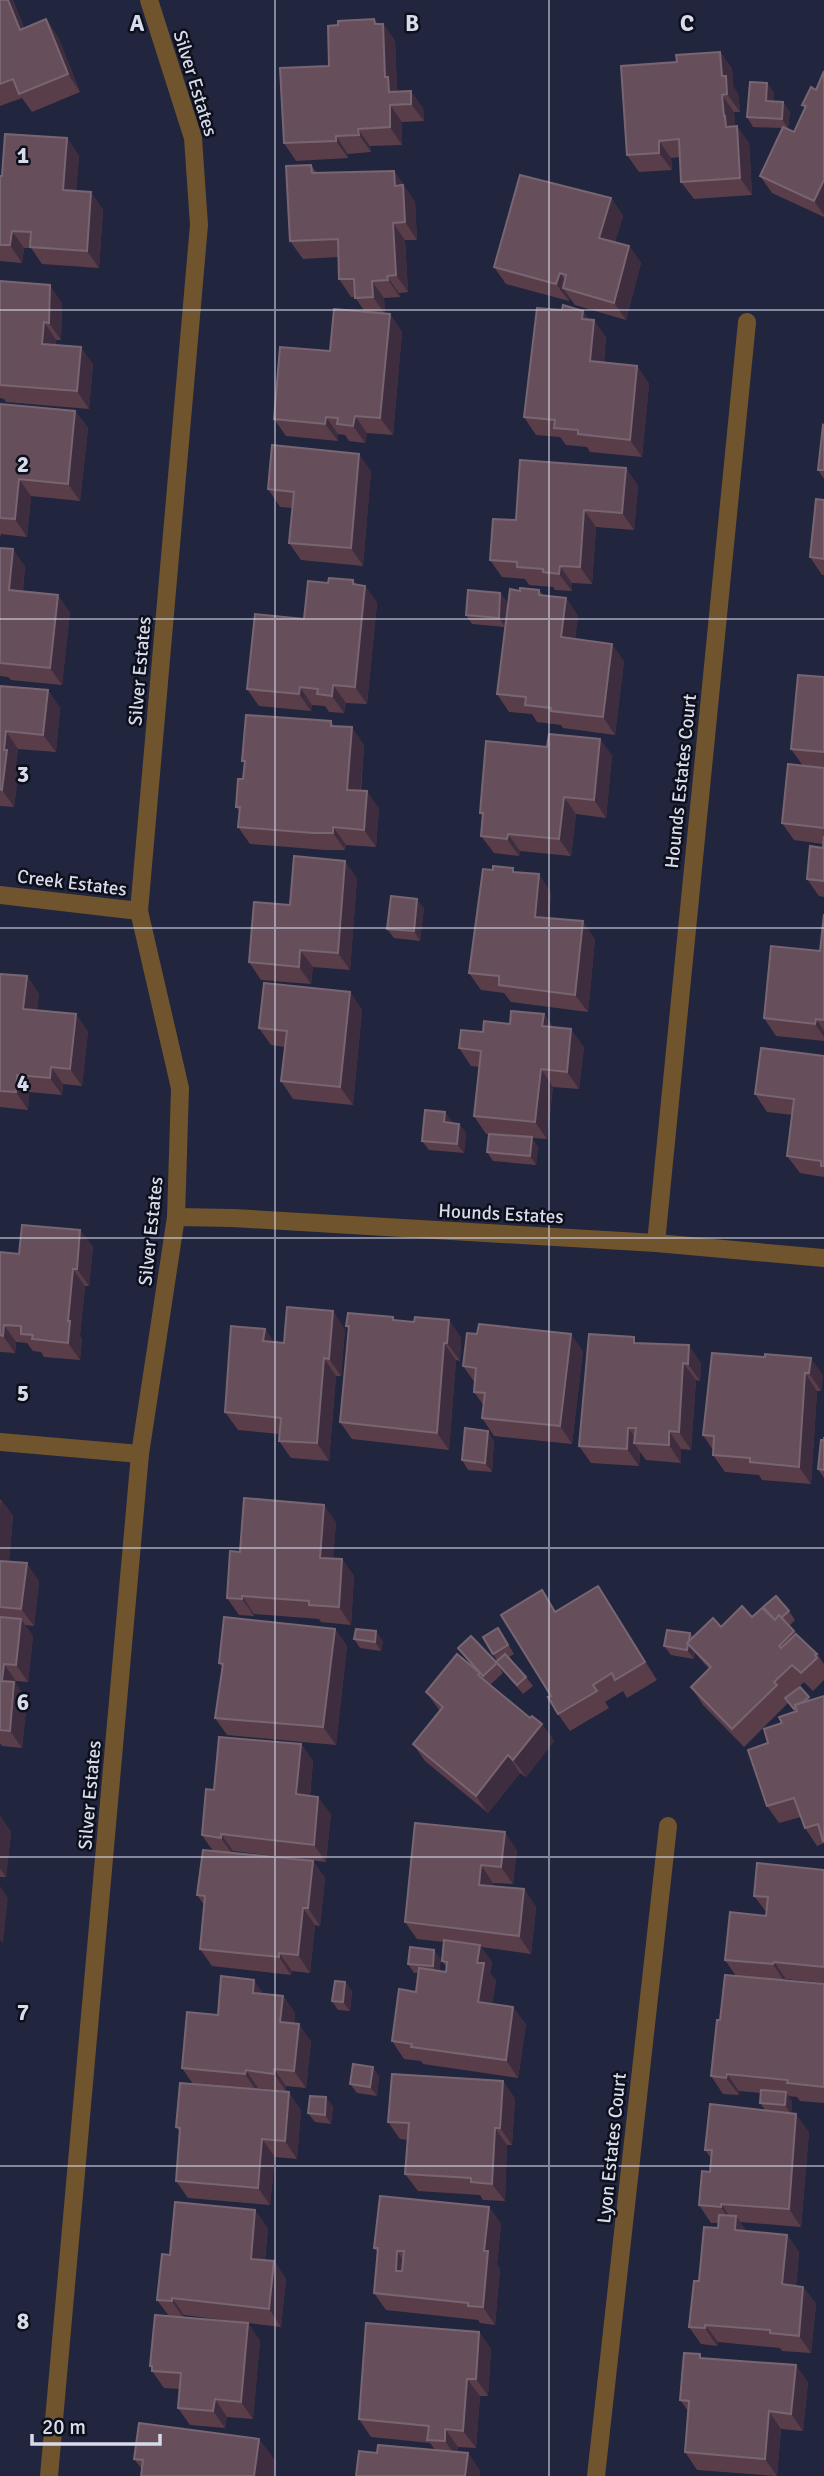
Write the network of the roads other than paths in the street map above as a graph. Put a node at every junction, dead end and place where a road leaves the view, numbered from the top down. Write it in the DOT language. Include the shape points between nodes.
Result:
graph roads {
  1 [pos="149,0"];
  2 [pos="747,322"];
  3 [pos="0,895"];
  4 [pos="139,911"];
  5 [pos="176,1217"];
  6 [pos="656,1243"];
  7 [pos="824,1258"];
  8 [pos="0,1442"];
  9 [pos="140,1454"];
  10 [pos="668,1826"];
  11 [pos="49,2476"];
  12 [pos="596,2476"];
  1 -- 4 [label="street, Silver Estates" via="193,138 199,225"];
  2 -- 6 [label="street, Hounds Estates Court"];
  3 -- 4 [label="street, Creek Estates"];
  4 -- 5 [label="street, Silver Estates" via="180,1088"];
  5 -- 6 [label="street, Hounds Estates"];
  5 -- 9 [label="street, Silver Estates"];
  6 -- 7 [label="street, Hounds Estates"];
  8 -- 9 [label="street"];
  9 -- 11 [label="street, Silver Estates"];
  10 -- 12 [label="street, Lyon Estates Court"];
}
